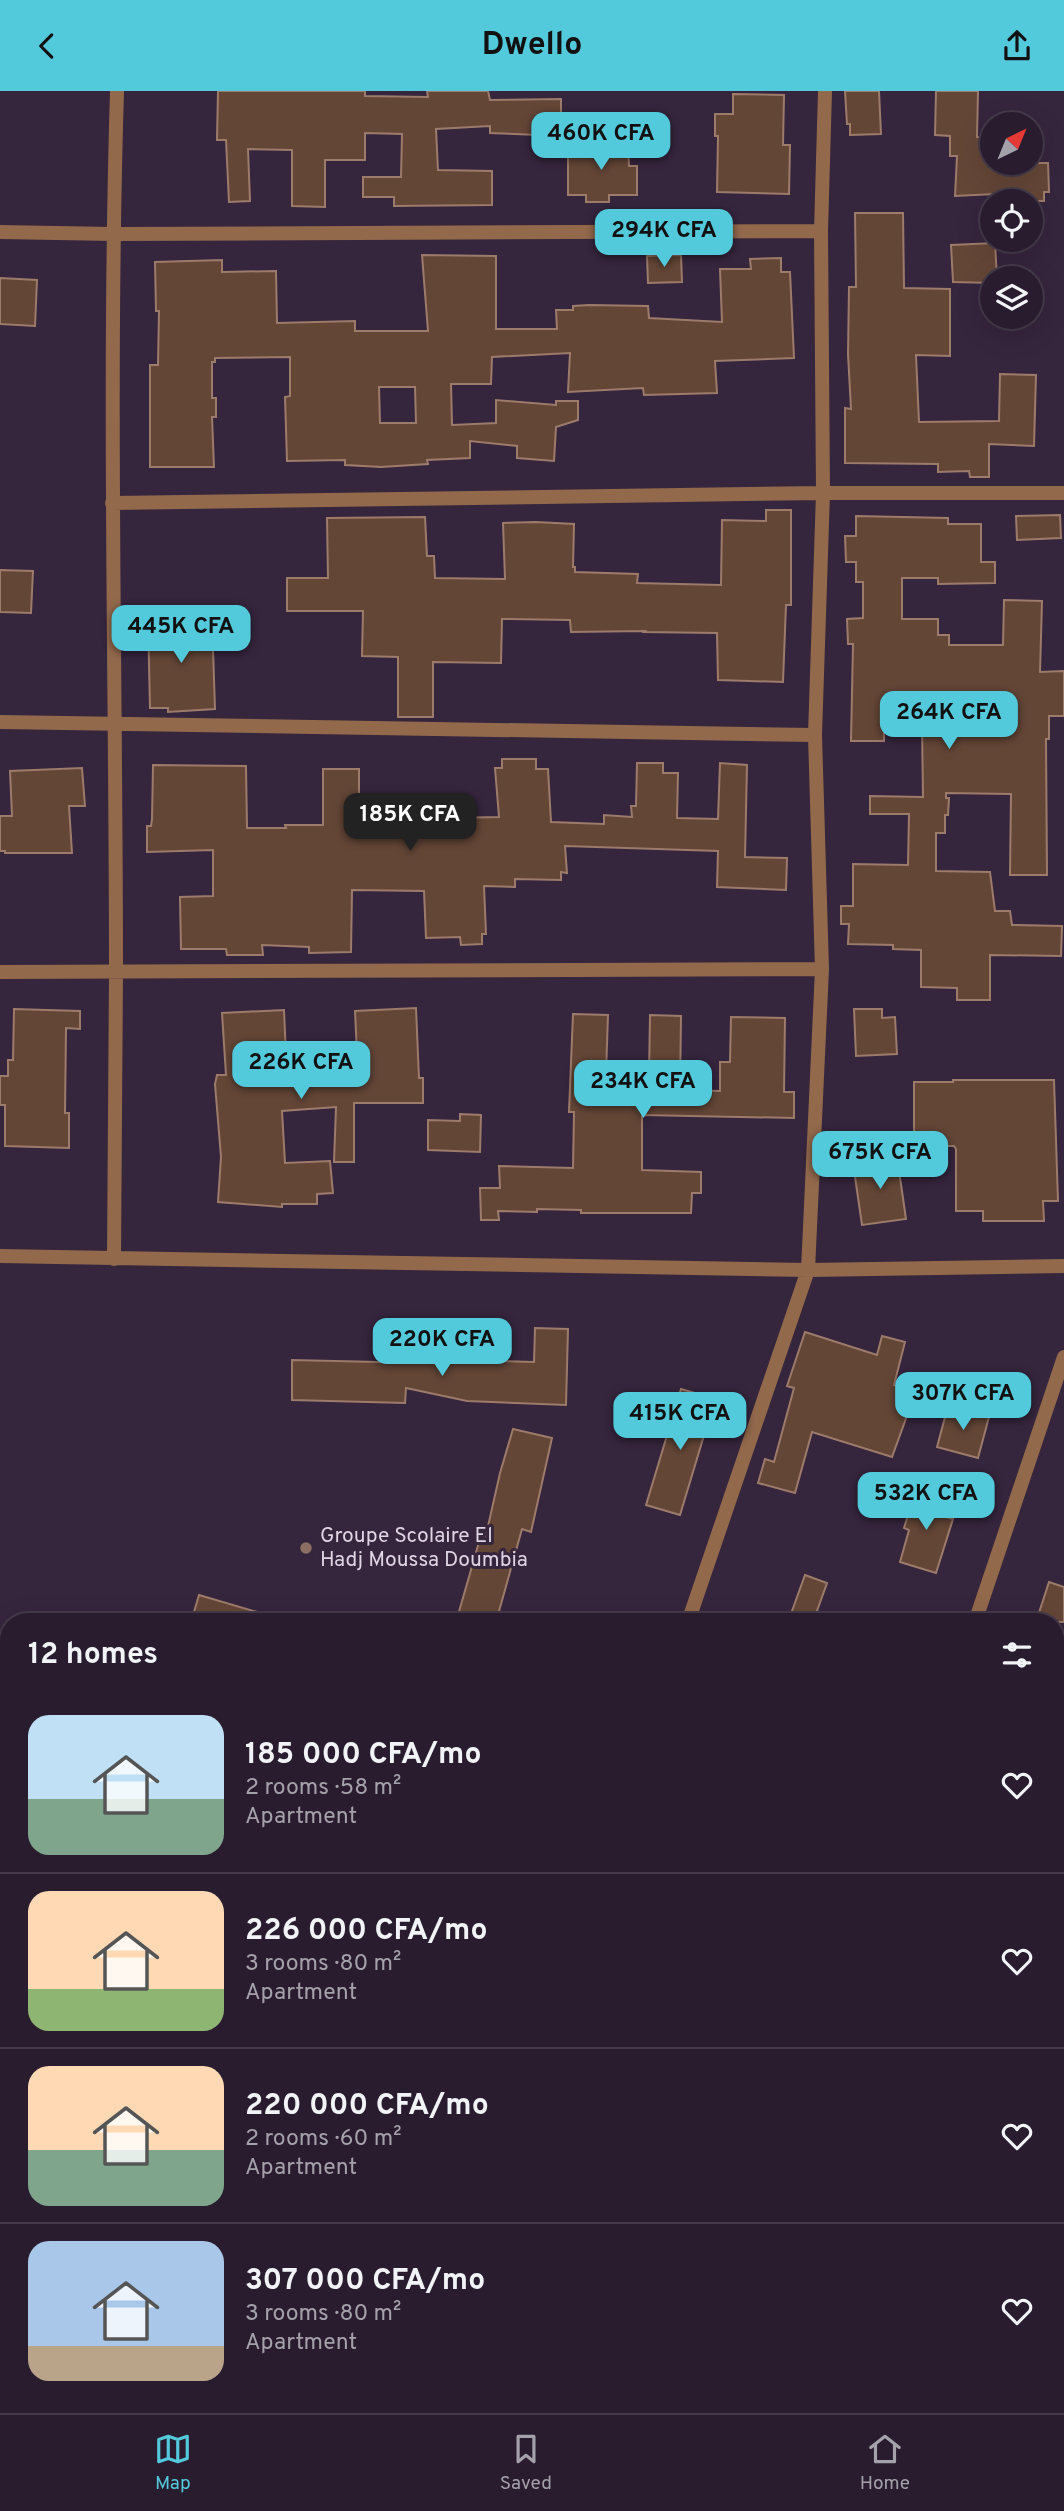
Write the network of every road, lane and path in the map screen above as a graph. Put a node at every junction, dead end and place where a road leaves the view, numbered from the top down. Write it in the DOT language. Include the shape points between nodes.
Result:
graph roads {
  1 [pos="117,91"];
  2 [pos="825,91"];
  3 [pos="821,231"];
  4 [pos="0,232"];
  5 [pos="113,234"];
  6 [pos="823,493"];
  7 [pos="1064,493"];
  8 [pos="112,503"];
  9 [pos="0,722"];
  10 [pos="113,723"];
  11 [pos="815,734"];
  12 [pos="822,969"];
  13 [pos="116,971"];
  14 [pos="0,972"];
  15 [pos="0,1257"];
  16 [pos="114,1259"];
  17 [pos="1064,1266"];
  18 [pos="808,1270"];
  19 [pos="1064,1357"];
  20 [pos="691,1613"];
  21 [pos="978,1613"];
  1 -- 5 [label="street"];
  2 -- 3 [label="street"];
  3 -- 5 [label="street"];
  3 -- 6 [label="street"];
  4 -- 5 [label="street"];
  5 -- 8 [label="street"];
  6 -- 7 [label="street"];
  6 -- 8 [label="street"];
  6 -- 11 [label="street"];
  8 -- 10 [label="street"];
  9 -- 10 [label="street"];
  10 -- 11 [label="street"];
  10 -- 13 [label="street"];
  11 -- 12 [label="street"];
  12 -- 13 [label="street"];
  12 -- 18 [label="street"];
  13 -- 14 [label="street"];
  13 -- 16 [label="street"];
  15 -- 16 [label="street"];
  16 -- 18 [label="street"];
  17 -- 18 [label="street"];
  18 -- 20 [label="street"];
  19 -- 21 [label="street"];
}
